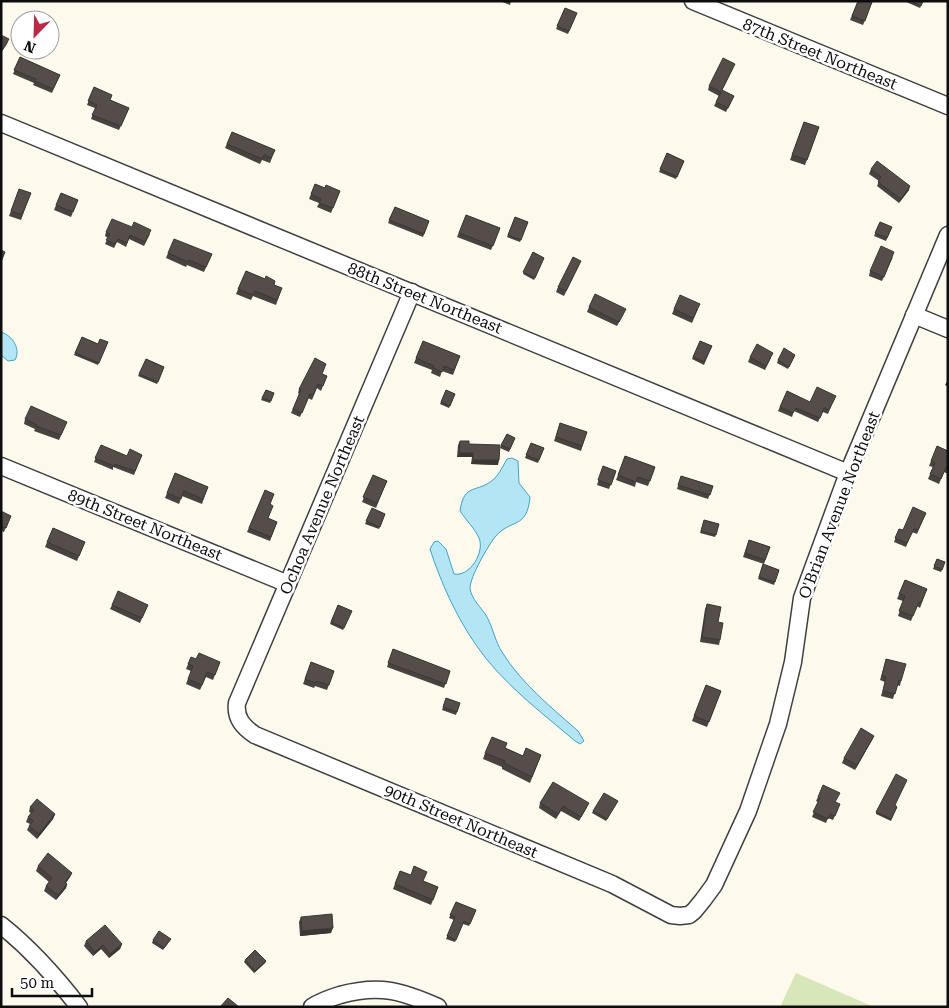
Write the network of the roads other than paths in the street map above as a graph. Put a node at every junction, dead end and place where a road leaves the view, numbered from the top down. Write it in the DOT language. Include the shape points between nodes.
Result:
graph roads {
  1 [pos="692,1"];
  2 [pos="948,106"];
  3 [pos="1,123"];
  4 [pos="948,235"];
  5 [pos="412,292"];
  6 [pos="914,315"];
  7 [pos="948,330"];
  8 [pos="1,466"];
  9 [pos="848,473"];
  10 [pos="288,584"];
  11 [pos="238,718"];
  12 [pos="689,914"];
  13 [pos="1,925"];
  14 [pos="79,1007"];
  15 [pos="312,1007"];
  16 [pos="438,1007"];
  1 -- 2 [label="street, 87th Street Northeast"];
  3 -- 5 [label="street, 88th Street Northeast"];
  4 -- 6 [label="street, O'Brian Avenue Northeast"];
  5 -- 9 [label="street, 88th Street Northeast"];
  5 -- 10 [label="street, Ochoa Avenue Northeast"];
  6 -- 7 [label="street"];
  6 -- 9 [label="street, O'Brian Avenue Northeast"];
  8 -- 10 [label="street, 89th Street Northeast"];
  9 -- 12 [label="street, O'Brian Avenue Northeast" via="802,598 793,662 778,724 748,811 714,885"];
  10 -- 11 [label="street, Ochoa Avenue Northeast" via="237,703"];
  11 -- 12 [label="street, 90th Street Northeast" via="255,735 612,884 671,915"];
  13 -- 14 [label="street" via="43,964"];
  15 -- 16 [label="street" via="355,991 383,989 408,994"];
}
